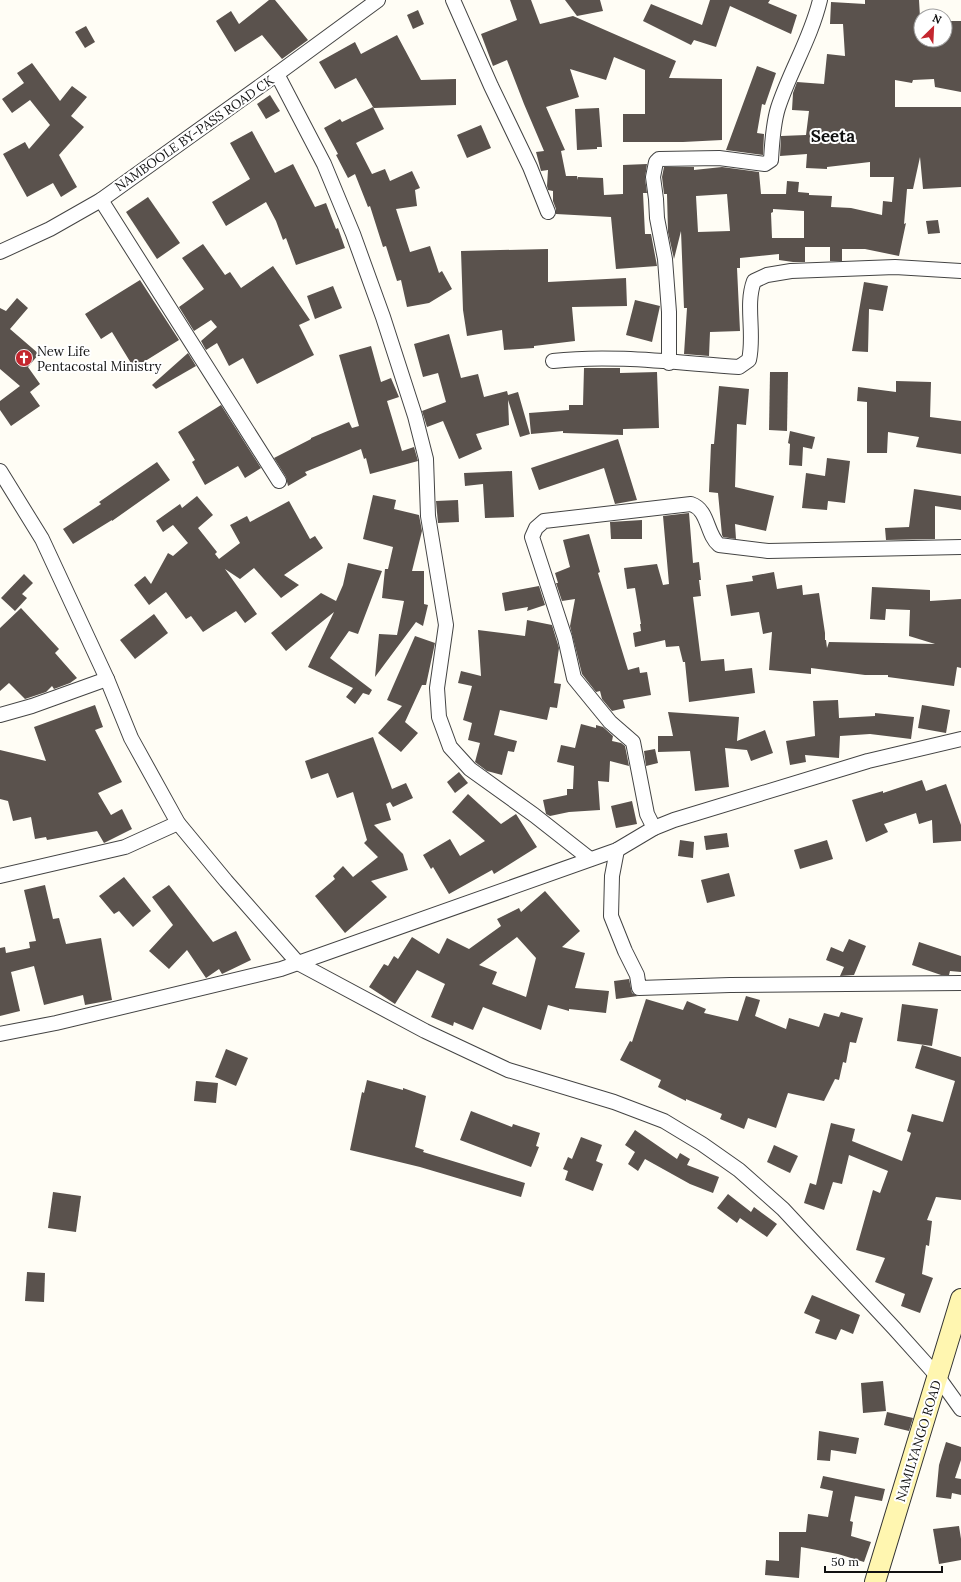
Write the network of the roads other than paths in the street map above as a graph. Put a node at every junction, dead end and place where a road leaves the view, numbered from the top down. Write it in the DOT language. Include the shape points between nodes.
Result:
graph roads {
  1 [pos="378,0"];
  2 [pos="453,0"];
  3 [pos="820,0"];
  4 [pos="277,74"];
  5 [pos="101,200"];
  6 [pos="548,212"];
  7 [pos="0,252"];
  8 [pos="961,271"];
  9 [pos="553,361"];
  10 [pos="669,362"];
  11 [pos="0,471"];
  12 [pos="279,481"];
  13 [pos="961,547"];
  14 [pos="107,679"];
  15 [pos="0,714"];
  16 [pos="961,739"];
  17 [pos="178,823"];
  18 [pos="654,828"];
  19 [pos="617,850"];
  20 [pos="590,859"];
  21 [pos="0,876"];
  22 [pos="298,962"];
  23 [pos="961,983"];
  24 [pos="0,1034"];
  25 [pos="961,1299"];
  26 [pos="938,1377"];
  27 [pos="961,1409"];
  28 [pos="875,1582"];
  1 -- 4 [label="street, NAMBOOLE BY-PASS ROAD CK"];
  2 -- 6 [label="street"];
  3 -- 10 [label="street" via="808,38 778,110 771,160 768,163 719,158 659,159 656,162 653,177 665,259"];
  4 -- 5 [label="street, NAMBOOLE BY-PASS ROAD CK"];
  4 -- 20 [label="street" via="324,164 354,234 415,416 426,459 428,516 446,625 437,688 439,716 450,747 470,769"];
  5 -- 7 [label="street, NAMBOOLE BY-PASS ROAD CK" via="50,229"];
  5 -- 12 [label="street"];
  8 -- 10 [label="street" via="895,267 791,271 767,275 754,281 750,291 752,347 749,360 739,367"];
  9 -- 10 [label="street" via="579,358"];
  11 -- 14 [label="street" via="42,539"];
  13 -- 18 [label="street" via="768,551 719,545 713,540 705,518 697,506 691,504 544,521 536,528 532,537 565,638 574,678 610,722 633,742 647,814"];
  14 -- 15 [label="street" via="32,706"];
  14 -- 17 [label="street" via="131,738"];
  16 -- 18 [label="street" via="868,761"];
  17 -- 21 [label="street" via="125,847"];
  17 -- 22 [label="street"];
  18 -- 19 [label="street"];
  19 -- 20 [label="street"];
  19 -- 23 [label="street" via="612,876 611,916 638,975 639,988"];
  20 -- 22 [label="street"];
  22 -- 24 [label="street" via="281,969 63,1022"];
  22 -- 26 [label="street" via="425,1031 508,1070 614,1102 664,1121 702,1144 739,1170 783,1209"];
  25 -- 26 [label="main road, NAMILYANGO ROAD"];
  26 -- 27 [label="street"];
  26 -- 28 [label="main road, NAMILYANGO ROAD"];
}
